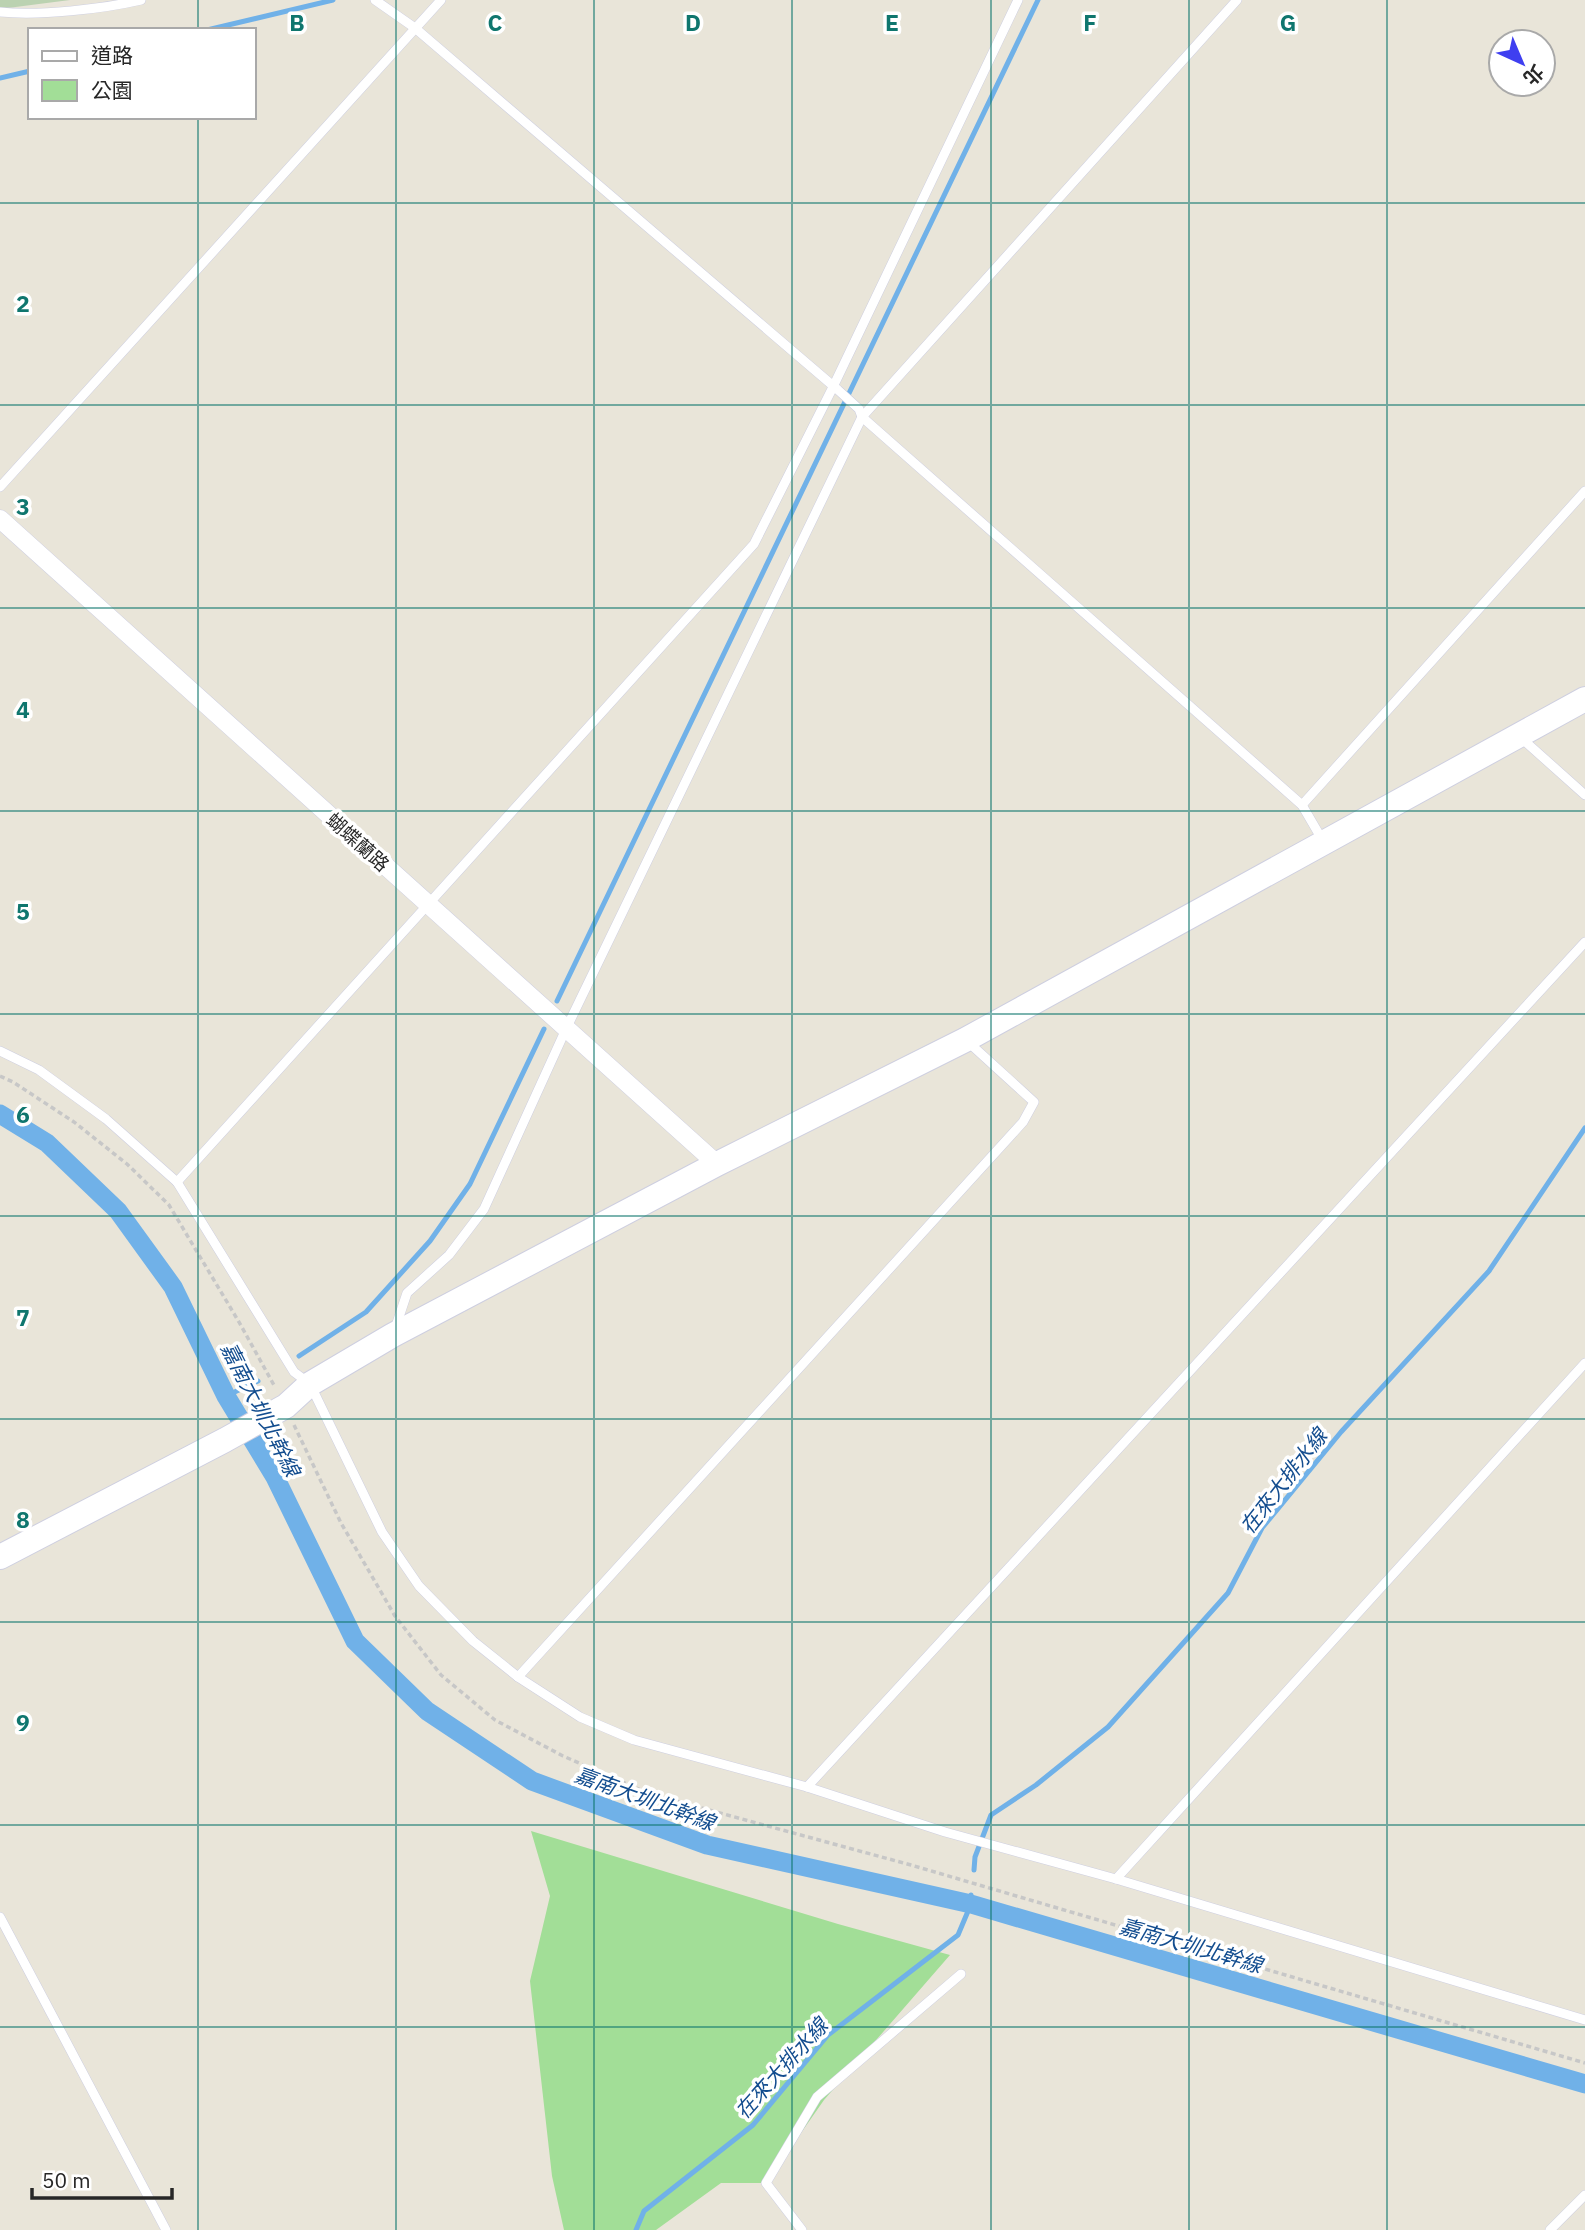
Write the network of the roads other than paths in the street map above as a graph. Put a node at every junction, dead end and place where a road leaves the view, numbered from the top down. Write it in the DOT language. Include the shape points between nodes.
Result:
graph roads {
  1 [pos="141,0"];
  2 [pos="441,0"];
  3 [pos="1018,0"];
  4 [pos="1237,0"];
  5 [pos="377,2"];
  6 [pos="0,12"];
  7 [pos="415,28"];
  8 [pos="835,389"];
  9 [pos="860,413"];
  10 [pos="0,487"];
  11 [pos="1585,491"];
  12 [pos="0,519"];
  13 [pos="1585,699"];
  14 [pos="1518,735"];
  15 [pos="1585,795"];
  16 [pos="1302,805"];
  17 [pos="1324,842"];
  18 [pos="428,904"];
  19 [pos="1585,942"];
  20 [pos="566,1028"];
  21 [pos="965,1040"];
  22 [pos="0,1051"];
  23 [pos="717,1164"];
  24 [pos="177,1182"];
  25 [pos="393,1335"];
  26 [pos="1585,1363"];
  27 [pos="310,1384"];
  28 [pos="0,1556"];
  29 [pos="518,1677"];
  30 [pos="807,1787"];
  31 [pos="1116,1879"];
  32 [pos="0,1917"];
  33 [pos="961,1974"];
  34 [pos="1585,2020"];
  35 [pos="1585,2195"];
  36 [pos="166,2230"];
  37 [pos="802,2230"];
  38 [pos="1550,2230"];
  1 -- 6 [label="lane" via="93,8"];
  2 -- 7 [label="lane"];
  3 -- 8 [label="lane"];
  4 -- 9 [label="lane"];
  5 -- 7 [label="lane"];
  7 -- 8 [label="lane"];
  7 -- 10 [label="lane"];
  8 -- 9 [label="lane"];
  8 -- 18 [label="lane" via="754,544"];
  9 -- 16 [label="lane"];
  9 -- 20 [label="lane"];
  11 -- 16 [label="lane"];
  12 -- 18 [label="street, 蝴蝶蘭路"];
  13 -- 14 [label="main road"];
  14 -- 15 [label="lane"];
  14 -- 17 [label="main road"];
  16 -- 17 [label="lane"];
  17 -- 21 [label="main road"];
  18 -- 20 [label="street, 蝴蝶蘭路"];
  18 -- 24 [label="lane"];
  19 -- 30 [label="lane"];
  20 -- 23 [label="street, 蝴蝶蘭路"];
  20 -- 25 [label="lane" via="484,1209 449,1255 407,1293"];
  21 -- 23 [label="main road"];
  21 -- 29 [label="lane" via="1034,1102 1023,1122"];
  22 -- 24 [label="lane" via="39,1070 106,1119"];
  23 -- 25 [label="main road"];
  24 -- 27 [label="lane" via="294,1372"];
  25 -- 27 [label="main road"];
  26 -- 31 [label="lane"];
  27 -- 28 [label="main road" via="286,1406 225,1440"];
  27 -- 29 [label="lane" via="382,1532 419,1586 473,1642"];
  29 -- 30 [label="lane" via="580,1717 634,1740"];
  30 -- 31 [label="lane" via="945,1832"];
  31 -- 34 [label="lane"];
  32 -- 36 [label="lane"];
  33 -- 37 [label="lane" via="817,2097 766,2183"];
  35 -- 38 [label="lane"];
}
